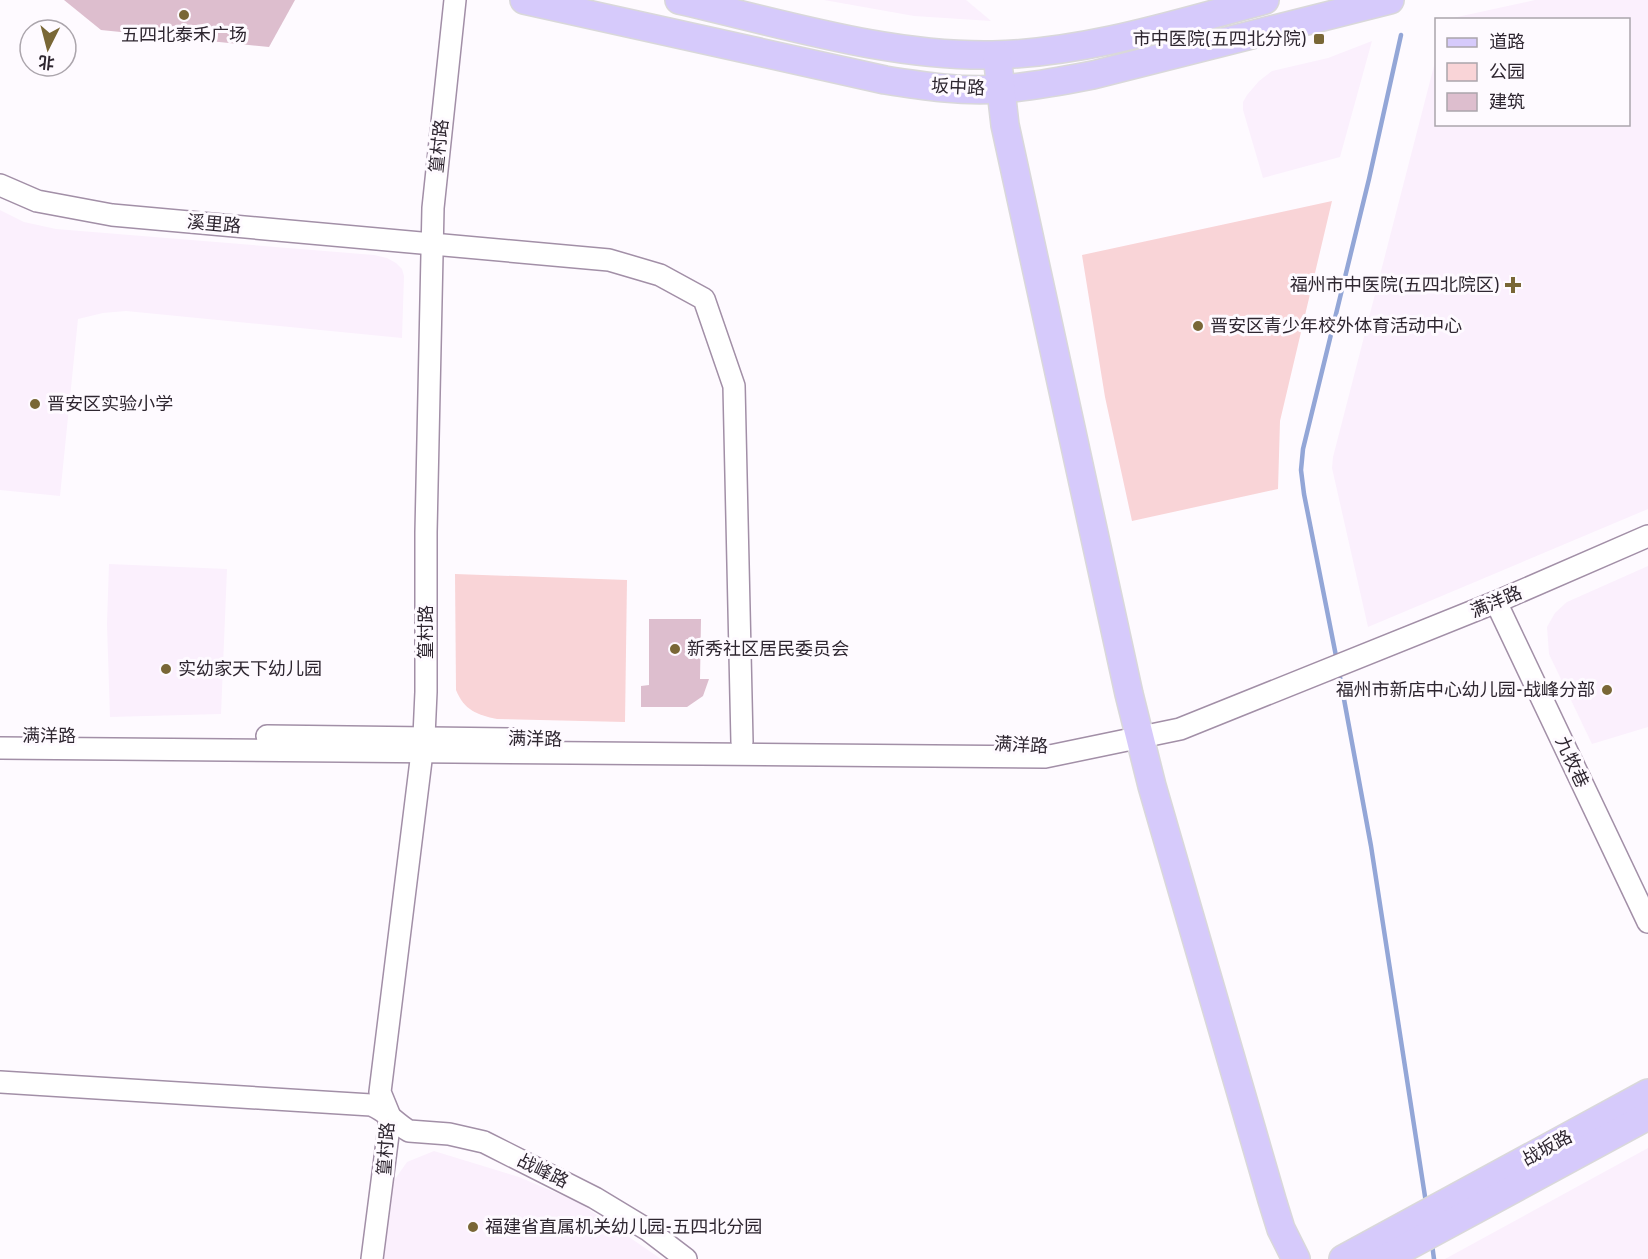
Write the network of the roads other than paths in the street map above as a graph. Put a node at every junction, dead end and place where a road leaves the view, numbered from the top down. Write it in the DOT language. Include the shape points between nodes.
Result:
graph roads {
  1 [pos="455,0"];
  2 [pos="524,0"];
  3 [pos="680,0"];
  4 [pos="1264,0"];
  5 [pos="1390,0"];
  6 [pos="989,55"];
  7 [pos="992,89"];
  8 [pos="0,185"];
  9 [pos="433,243"];
  10 [pos="1648,536"];
  11 [pos="1496,602"];
  12 [pos="0,736"];
  13 [pos="1132,738"];
  14 [pos="742,742"];
  15 [pos="423,744"];
  16 [pos="0,748"];
  17 [pos="1069,751"];
  18 [pos="1648,922"];
  19 [pos="0,1082"];
  20 [pos="1648,1093"];
  21 [pos="389,1114"];
  22 [pos="1648,1116"];
  23 [pos="1448,1213"];
  24 [pos="1418,1229"];
  25 [pos="372,1259"];
  26 [pos="686,1259"];
  27 [pos="1274,1259"];
  28 [pos="1296,1259"];
  29 [pos="1343,1259"];
  30 [pos="1384,1259"];
  1 -- 9 [label="street, 篁村路" via="433,208"];
  2 -- 7 [label="main road, 坂中路" via="885,80"];
  3 -- 6 [label="main road, 坂中路" via="871,43"];
  4 -- 6 [label="main road, 坂中路" via="1103,41"];
  5 -- 7 [label="main road, 坂中路" via="1093,75"];
  6 -- 7 [label="main road"];
  7 -- 13 [label="main road" via="989,127"];
  8 -- 9 [label="street, 溪里路" via="36,201 100,213"];
  9 -- 14 [label="street, 溪里路" via="609,260 660,275 704,299 734,386"];
  9 -- 15 [label="street, 篁村路"];
  10 -- 11 [label="street, 满洋路"];
  11 -- 13 [label="street, 满洋路" via="1180,729"];
  11 -- 18 [label="street, 九牧巷"];
  12 -- 15 [label="street, 满洋路"];
  13 -- 17 [label="street, 满洋路"];
  13 -- 27 [label="main road" via="1137,788"];
  13 -- 28 [label="main road" via="1152,786 1281,1229"];
  14 -- 15 [label="street, 满洋路"];
  14 -- 17 [label="street, 满洋路" via="1045,743"];
  15 -- 16 [label="street, 满洋路"];
  15 -- 17 [label="street, 满洋路" via="1045,757"];
  15 -- 21 [label="street, 篁村路" via="380,1092"];
  19 -- 21 [label="street, 战峰路" via="371,1105"];
  20 -- 23 [label="main road, 战坂路"];
  21 -- 25 [label="street, 篁村路"];
  21 -- 26 [label="street, 战峰路" via="409,1131 465,1137 500,1150 631,1219"];
  22 -- 23 [label="main road, 战坂路"];
  23 -- 24 [label="main road"];
  24 -- 29 [label="main road"];
  24 -- 30 [label="main road"];
}
